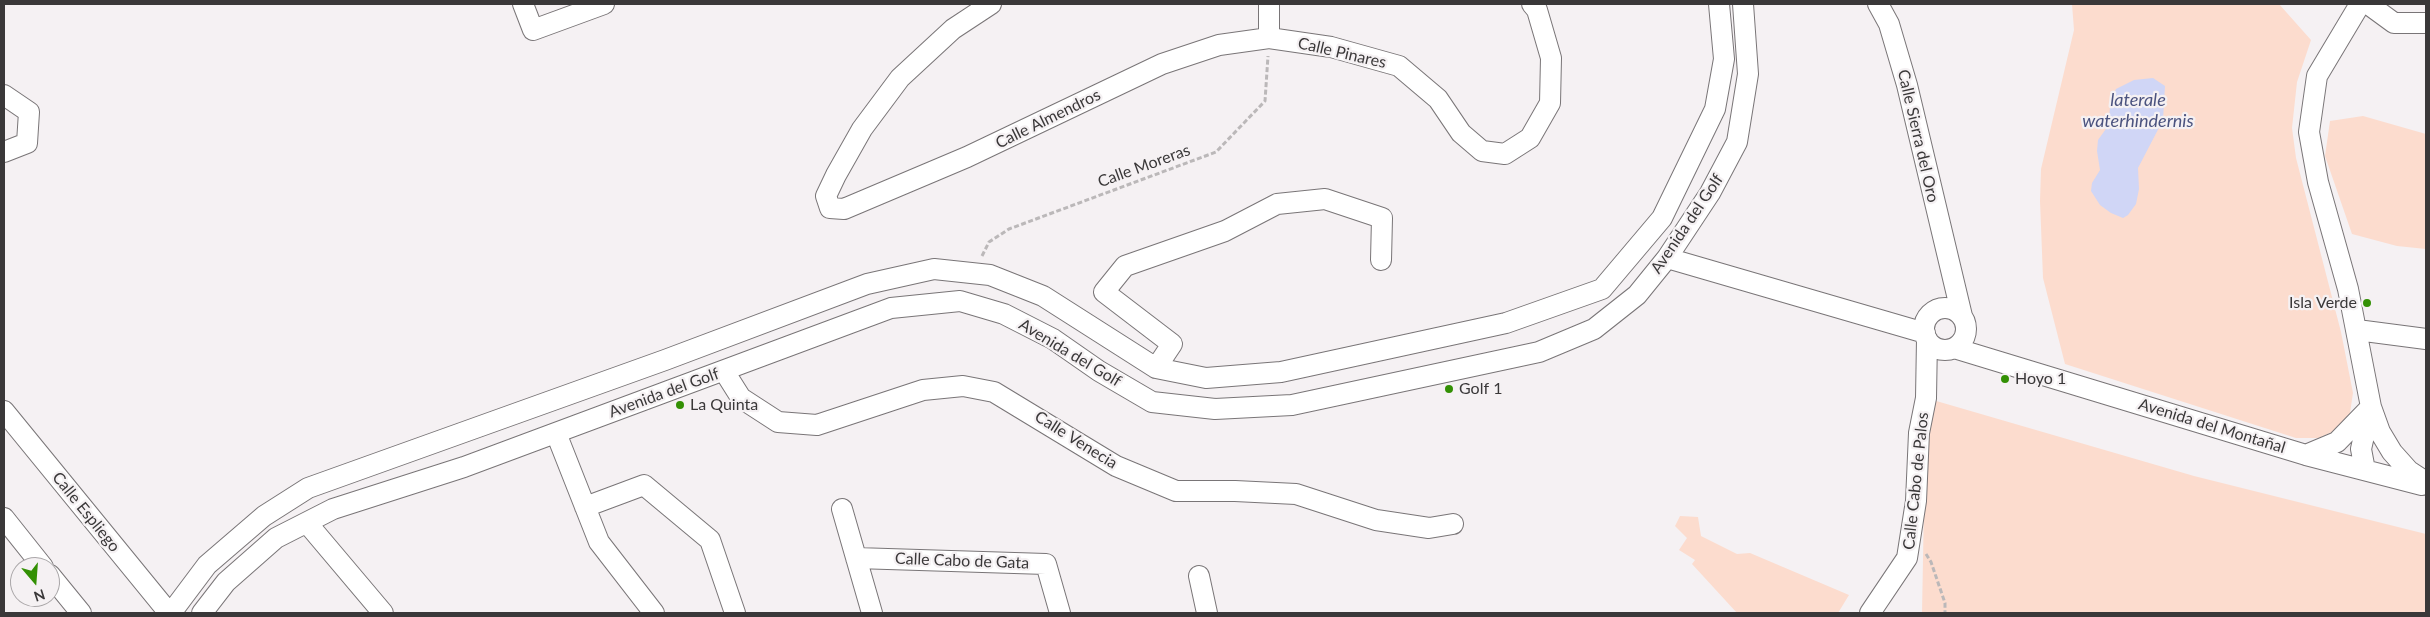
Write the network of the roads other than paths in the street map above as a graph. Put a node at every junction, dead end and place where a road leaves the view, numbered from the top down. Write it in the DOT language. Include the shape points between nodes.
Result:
graph roads {
  1 [pos="523,4"];
  2 [pos="604,4"];
  3 [pos="991,4"];
  4 [pos="1269,4"];
  5 [pos="1532,4"];
  6 [pos="1719,4"];
  7 [pos="1743,4"];
  8 [pos="1878,4"];
  9 [pos="2360,4"];
  10 [pos="2368,4"];
  11 [pos="2426,23"];
  12 [pos="1269,38"];
  13 [pos="4,95"];
  14 [pos="4,152"];
  15 [pos="1668,258"];
  16 [pos="1381,260"];
  17 [pos="1950,271"];
  18 [pos="1937,310"];
  19 [pos="1964,323"];
  20 [pos="2357,330"];
  21 [pos="1926,336"];
  22 [pos="2426,339"];
  23 [pos="1950,349"];
  24 [pos="1998,360"];
  25 [pos="1156,368"];
  26 [pos="724,370"];
  27 [pos="1926,398"];
  28 [pos="2371,407"];
  29 [pos="4,411"];
  30 [pos="2380,432"];
  31 [pos="556,433"];
  32 [pos="2306,455"];
  33 [pos="2359,465"];
  34 [pos="2426,482"];
  35 [pos="2426,486"];
  36 [pos="585,506"];
  37 [pos="842,509"];
  38 [pos="4,518"];
  39 [pos="307,522"];
  40 [pos="1453,524"];
  41 [pos="35,557"];
  42 [pos="856,558"];
  43 [pos="1199,576"];
  44 [pos="60,588"];
  45 [pos="80,613"];
  46 [pos="170,613"];
  47 [pos="202,613"];
  48 [pos="383,613"];
  49 [pos="654,613"];
  50 [pos="735,613"];
  51 [pos="872,613"];
  52 [pos="1060,613"];
  53 [pos="1207,613"];
  54 [pos="1870,613"];
  1 -- 2 [label="street" via="533,30"];
  3 -- 12 [label="street, Calle Almendros" via="953,29 900,78 862,129 836,175 826,196 830,208 844,209 958,161 1162,64 1219,45"];
  4 -- 12 [label="street"];
  5 -- 12 [label="street, Calle Pinares" via="1537,10 1551,58 1550,103 1530,138 1505,154 1482,151 1461,133 1438,99 1399,66 1331,47"];
  6 -- 25 [label="street, Avenida del Golf" via="1724,60 1715,109 1662,218 1602,290 1506,323 1281,372 1206,378"];
  7 -- 15 [label="street, Avenida del Golf" via="1748,74 1737,142 1710,193"];
  8 -- 17 [label="street, Calle Sierra del Oro" via="1889,24 1907,85"];
  9 -- 20 [label="street" via="2317,76 2309,132 2318,182"];
  10 -- 11 [label="street" via="2394,23"];
  13 -- 14 [label="street" via="29,112 27,143"];
  15 -- 21 [label="street"];
  15 -- 26 [label="street, Avenida del Golf" via="1636,295 1594,329 1538,352 1292,405 1215,409 1152,402 1099,372 1053,339 1004,314 960,301 891,308"];
  16 -- 25 [label="street" via="1382,218 1325,199 1277,204 1225,232 1125,266 1104,292 1172,344"];
  17 -- 18 [label="street"];
  17 -- 19 [label="street, Calle Sierra del Oro"];
  18 -- 19 [label="street" via="1951,309"];
  18 -- 21 [label="street" via="1927,319"];
  19 -- 23 [label="street" via="1963,341"];
  19 -- 24 [label="street, Avenida del Montañal"];
  20 -- 22 [label="street"];
  20 -- 28 [label="street"];
  21 -- 23 [label="street" via="1936,347"];
  21 -- 27 [label="street, Calle Cabo de Palos"];
  23 -- 24 [label="street, Avenida del Montañal"];
  23 -- 27 [label="street, Calle Cabo de Palos"];
  24 -- 32 [label="street, Avenida del Montañal"];
  25 -- 46 [label="street, Avenida del Golf" via="1043,296 990,275 934,269 867,284 308,488 264,516 207,565"];
  26 -- 31 [label="street, Avenida del Golf"];
  26 -- 40 [label="street, Calle Venecia" via="741,398 778,422 817,425 923,390 964,386 994,392 1116,466 1176,491 1296,494 1376,520 1429,528"];
  27 -- 54 [label="street, Calle Cabo de Palos" via="1919,433 1916,501 1907,558"];
  28 -- 30 [label="street"];
  28 -- 32 [label="street" via="2337,442"];
  28 -- 33 [label="street"];
  29 -- 46 [label="street, Calle Espliego"];
  30 -- 33 [label="street" via="2372,453"];
  30 -- 34 [label="street" via="2409,471"];
  31 -- 36 [label="street"];
  31 -- 39 [label="street, Avenida del Golf" via="464,467 333,509"];
  32 -- 33 [label="street, Avenida del Montañal"];
  33 -- 35 [label="street, Avenida del Montañal"];
  36 -- 49 [label="street" via="599,542"];
  36 -- 50 [label="street" via="644,485 710,540"];
  37 -- 42 [label="street"];
  38 -- 41 [label="street"];
  39 -- 47 [label="street, Avenida del Golf" via="276,538 226,582"];
  39 -- 48 [label="street"];
  42 -- 51 [label="street"];
  42 -- 52 [label="street, Calle Cabo de Gata" via="1046,564"];
  43 -- 53 [label="street"];
  44 -- 45 [label="street"];
}
